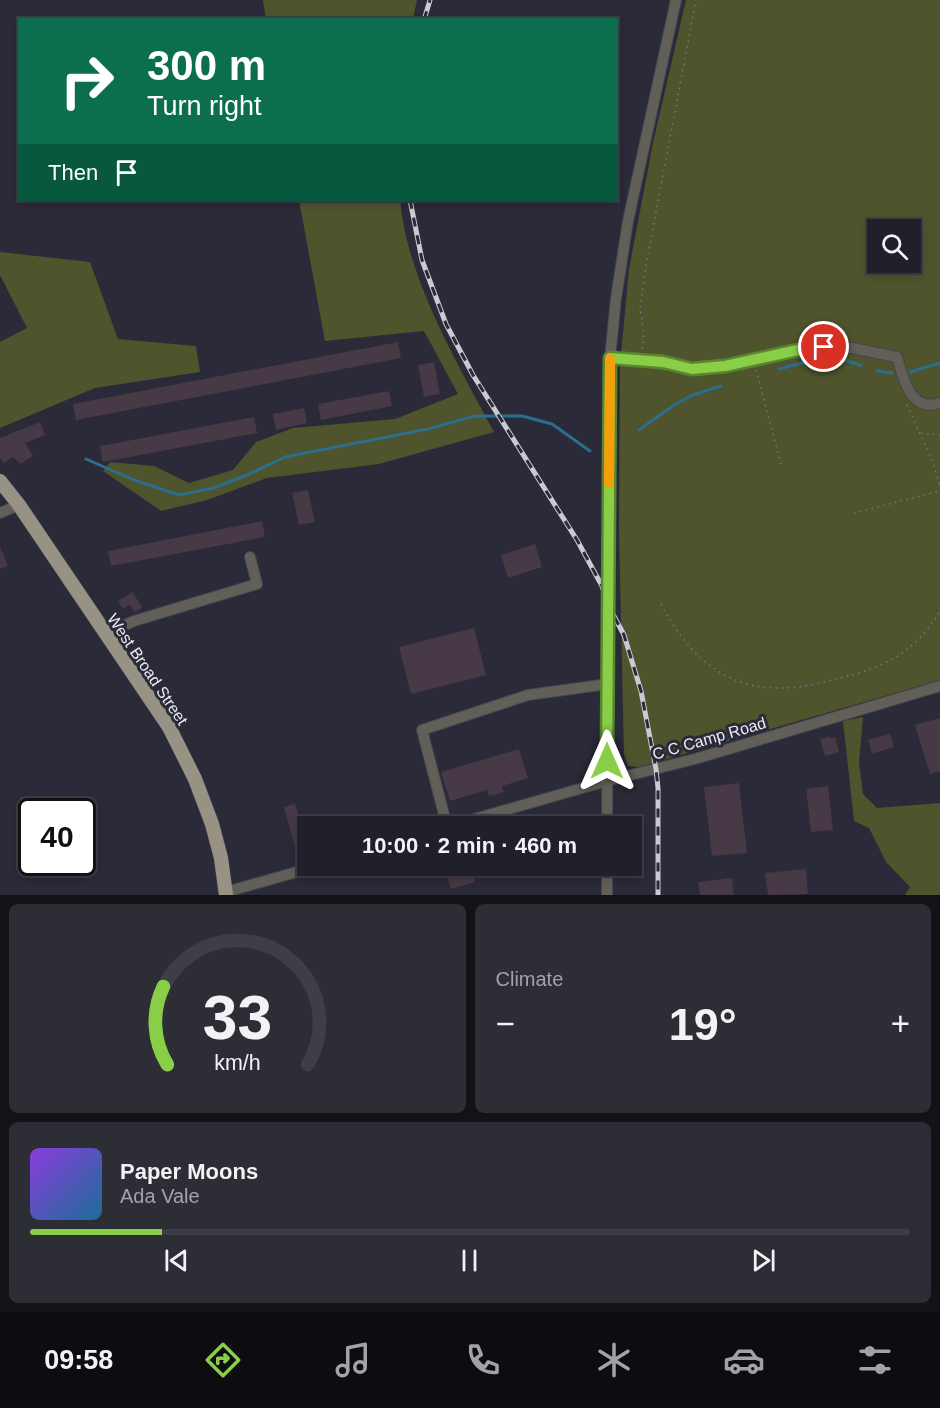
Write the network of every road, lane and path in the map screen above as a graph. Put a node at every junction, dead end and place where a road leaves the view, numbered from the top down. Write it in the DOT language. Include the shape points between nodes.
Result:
graph roads {
  1 [pos="676,0"];
  2 [pos="696,0"];
  3 [pos="641,356"];
  4 [pos="610,358"];
  5 [pos="755,363"];
  6 [pos="905,398"];
  7 [pos="940,403"];
  8 [pos="920,432"];
  9 [pos="940,435"];
  10 [pos="781,464"];
  11 [pos="0,481"];
  12 [pos="939,483"];
  13 [pos="940,487"];
  14 [pos="940,491"];
  15 [pos="19,505"];
  16 [pos="0,513"];
  17 [pos="854,513"];
  18 [pos="250,557"];
  19 [pos="661,604"];
  20 [pos="940,611"];
  21 [pos="105,634"];
  22 [pos="608,684"];
  23 [pos="940,686"];
  24 [pos="607,781"];
  25 [pos="446,816"];
  26 [pos="484,816"];
  27 [pos="607,816"];
  28 [pos="297,872"];
  29 [pos="607,876"];
  30 [pos="226,894"];
  31 [pos="607,895"];
  1 -- 4 [label="street" via="628,221"];
  2 -- 3 [label="path" via="646,264 640,308 644,334"];
  4 -- 7 [label="street" via="663,362 692,369 806,349 852,348 897,357 908,391 918,402"];
  4 -- 22 [label="street"];
  5 -- 10 [label="path"];
  6 -- 8 [label="path"];
  8 -- 9 [label="path"];
  8 -- 12 [label="path"];
  11 -- 15 [label="main road, West Broad Street"];
  12 -- 13 [label="path"];
  14 -- 17 [label="path"];
  15 -- 16 [label="street"];
  15 -- 21 [label="main road, West Broad Street"];
  18 -- 21 [label="street" via="256,584 134,621"];
  19 -- 20 [label="path" via="677,633 707,664 744,683 779,688 821,683 884,665 921,637"];
  21 -- 30 [label="main road, West Broad Street" via="169,727 195,779 212,824"];
  22 -- 24 [label="street"];
  22 -- 25 [label="street" via="528,695 422,730"];
  23 -- 24 [label="street, C C Camp Road"];
  24 -- 26 [label="street, C C Camp Road"];
  24 -- 27 [label="street"];
  28 -- 30 [label="street"];
  29 -- 31 [label="street"];
}
